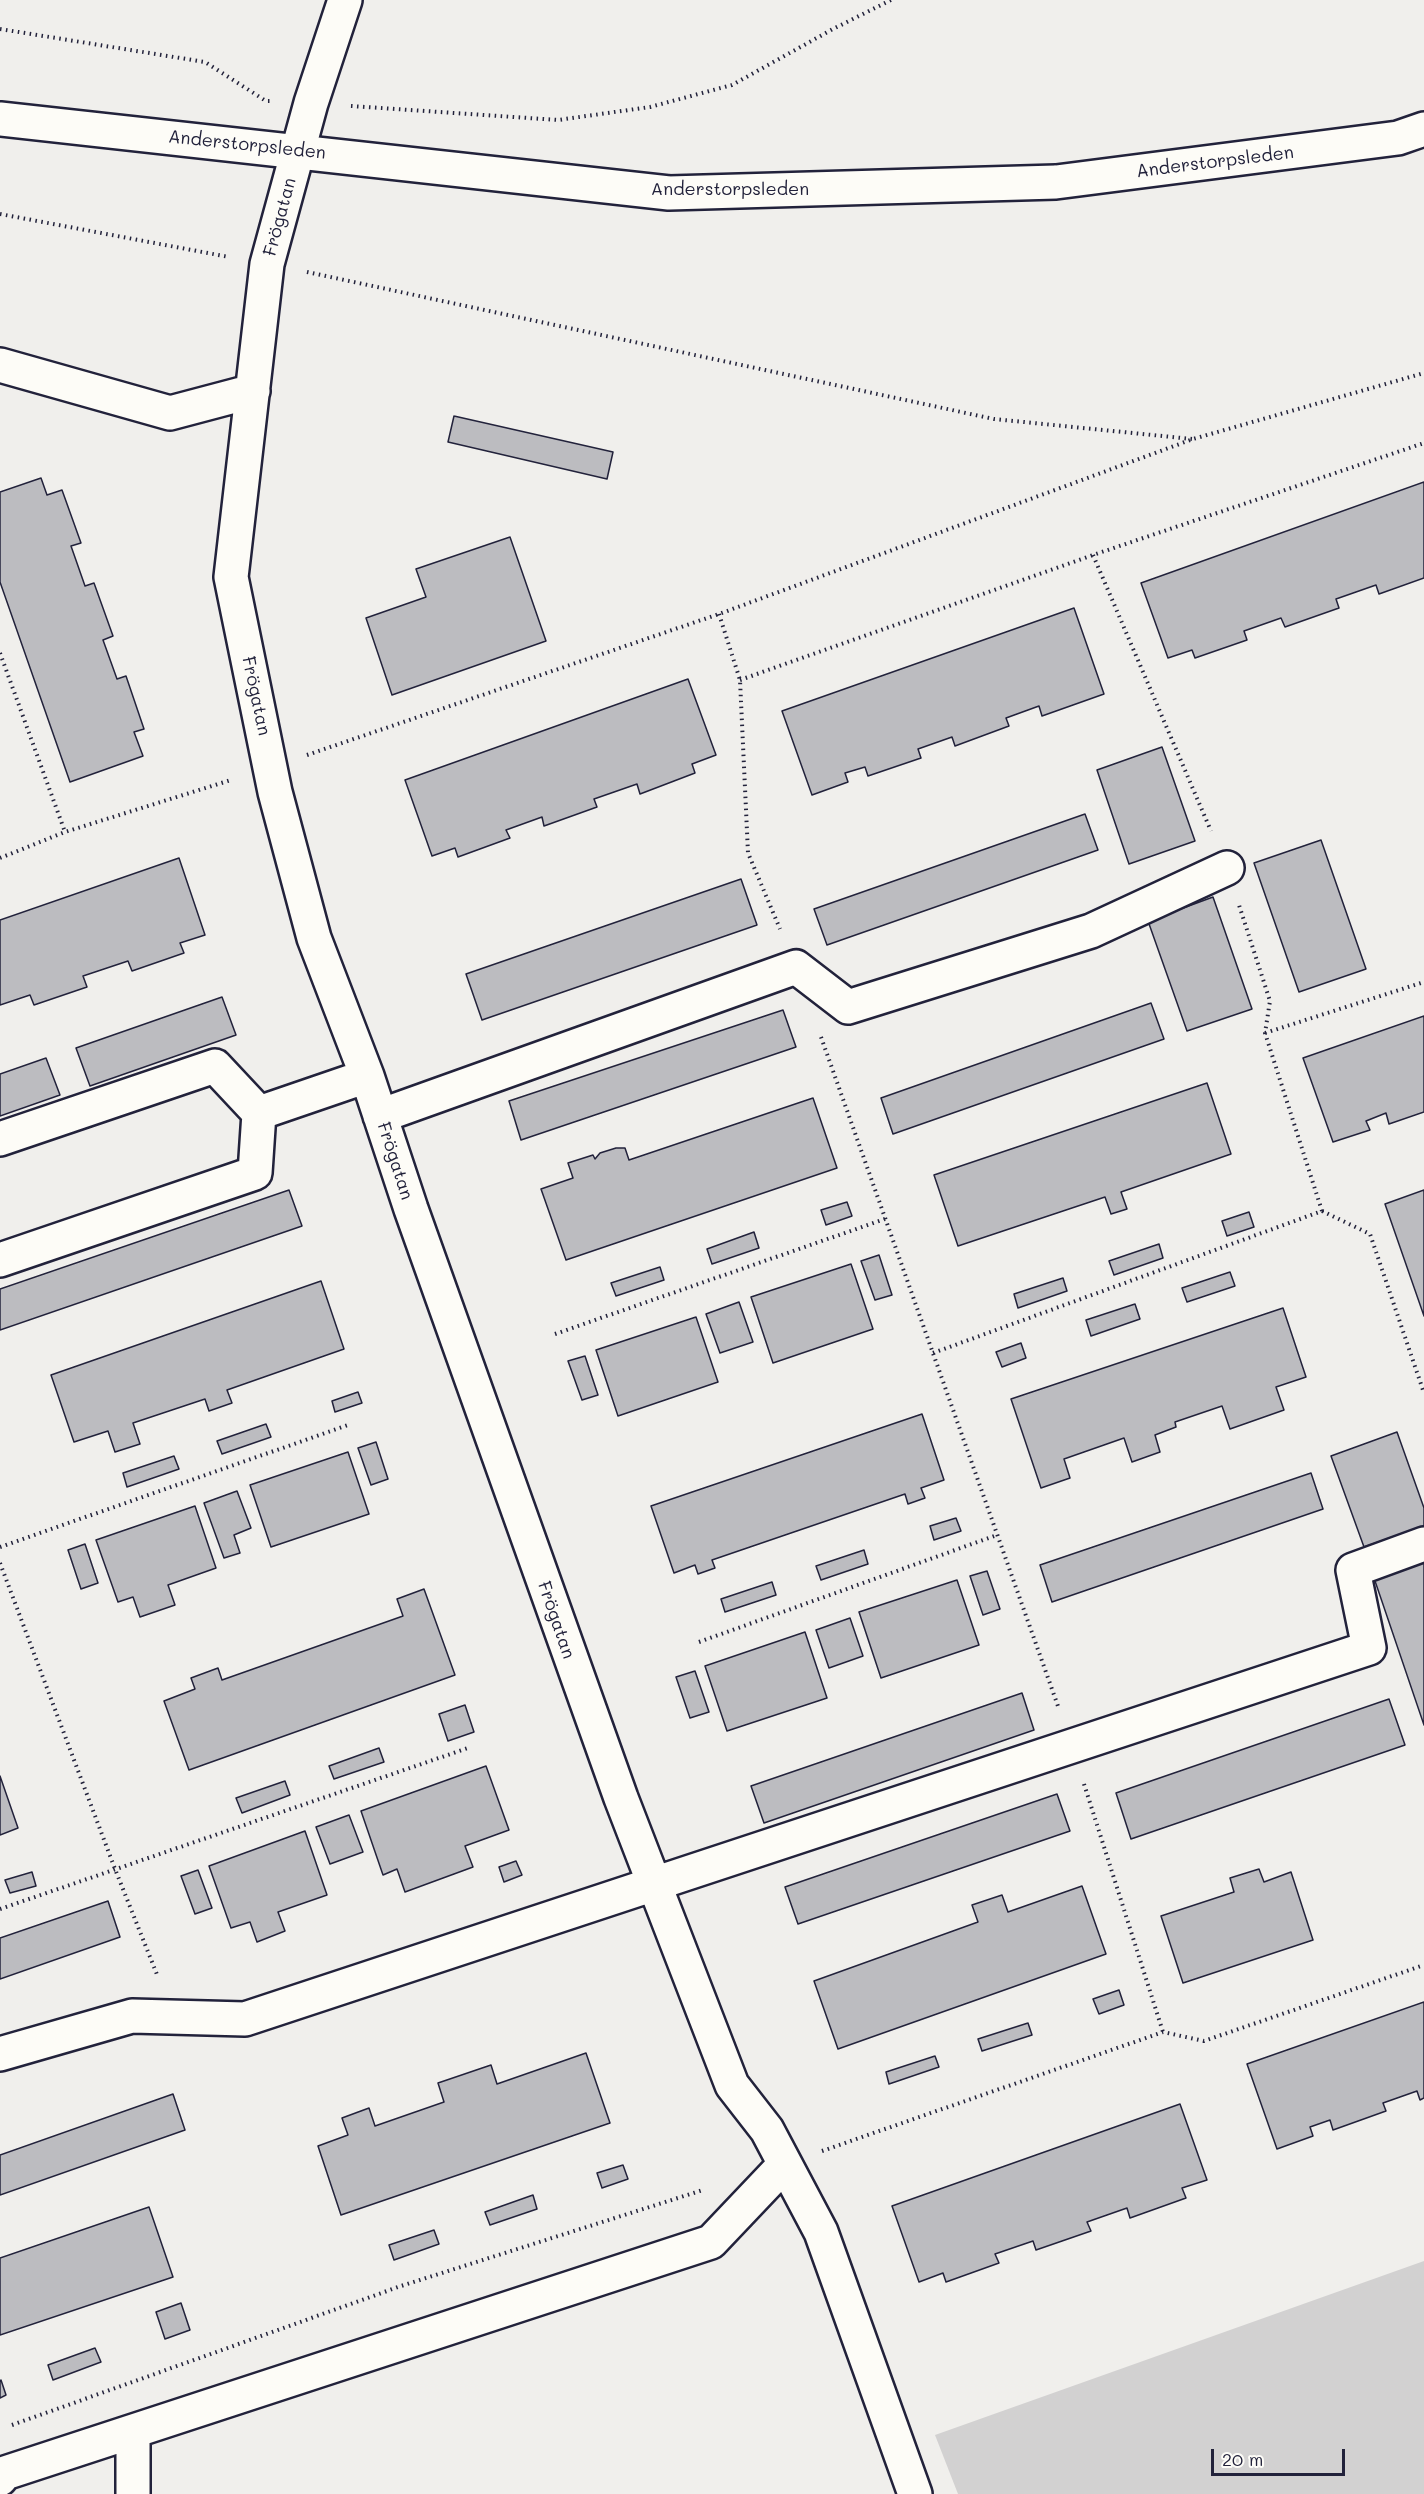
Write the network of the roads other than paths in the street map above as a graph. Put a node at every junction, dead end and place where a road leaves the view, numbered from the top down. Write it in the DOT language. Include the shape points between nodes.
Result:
graph roads {
  1 [pos="345,0"];
  2 [pos="0,119"];
  3 [pos="1424,129"];
  4 [pos="298,150"];
  5 [pos="0,365"];
  6 [pos="253,391"];
  7 [pos="1227,868"];
  8 [pos="367,1076"];
  9 [pos="259,1113"];
  10 [pos="380,1116"];
  11 [pos="0,1139"];
  12 [pos="0,1260"];
  13 [pos="1424,1544"];
  14 [pos="654,1884"];
  15 [pos="0,2054"];
  16 [pos="785,2164"];
  17 [pos="133,2432"];
  18 [pos="0,2478"];
  19 [pos="133,2494"];
  20 [pos="915,2494"];
  1 -- 4 [label="street, Frögatan"];
  2 -- 4 [label="street, Anderstorpsleden"];
  3 -- 4 [label="street, Anderstorpsleden" via="1398,138 1056,182 669,193"];
  4 -- 6 [label="street, Frögatan" via="267,264"];
  5 -- 6 [label="street" via="170,413"];
  6 -- 8 [label="street, Frögatan" via="231,577 270,767 314,938"];
  7 -- 10 [label="street" via="1091,931 848,1006 796,967"];
  8 -- 9 [label="street"];
  8 -- 10 [label="street, Frögatan"];
  9 -- 11 [label="street" via="215,1066"];
  9 -- 12 [label="street" via="255,1173"];
  10 -- 14 [label="street, Frögatan"];
  13 -- 14 [label="street" via="1353,1570 1369,1648"];
  14 -- 15 [label="street" via="245,2019 132,2016"];
  14 -- 16 [label="street, Frögatan" via="732,2085 767,2130"];
  16 -- 17 [label="street" via="711,2242"];
  16 -- 20 [label="street, Frögatan" via="821,2232"];
  17 -- 18 [label="street" via="5,2473"];
  17 -- 19 [label="street"];
}
